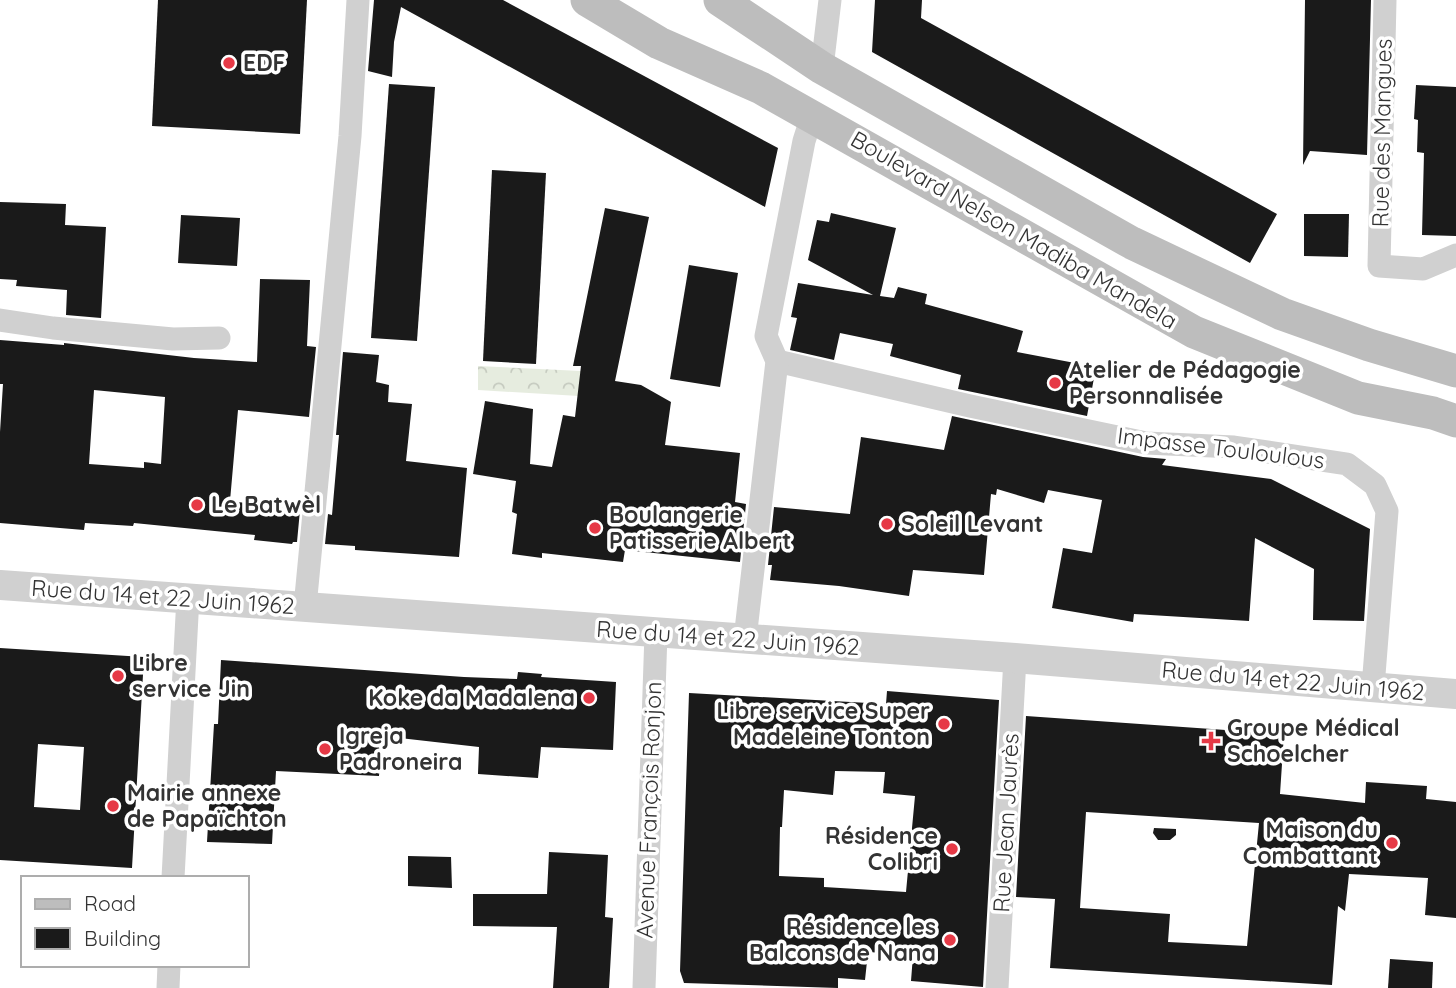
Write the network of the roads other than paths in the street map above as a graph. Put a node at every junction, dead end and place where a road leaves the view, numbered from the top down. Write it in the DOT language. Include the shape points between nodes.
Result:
graph roads {
  1 [pos="358,0"];
  2 [pos="587,0"];
  3 [pos="720,0"];
  4 [pos="830,0"];
  5 [pos="1385,0"];
  6 [pos="822,68"];
  7 [pos="812,116"];
  8 [pos="1456,255"];
  9 [pos="0,320"];
  10 [pos="219,338"];
  11 [pos="777,361"];
  12 [pos="1456,371"];
  13 [pos="1456,421"];
  14 [pos="0,585"];
  15 [pos="188,597"];
  16 [pos="305,607"];
  17 [pos="656,633"];
  18 [pos="745,639"];
  19 [pos="1014,658"];
  20 [pos="1373,687"];
  21 [pos="1456,694"];
  22 [pos="173,876"];
  23 [pos="169,967"];
  24 [pos="168,988"];
  25 [pos="644,988"];
  26 [pos="998,988"];
  1 -- 16 [label="street" via="350,136"];
  2 -- 7 [label="main road, Boulevard Nelson Madiba Mandela" via="659,43"];
  3 -- 6 [label="main road, Boulevard Nelson Madiba Mandela"];
  4 -- 6 [label="street"];
  5 -- 8 [label="street, Rue des Mangues" via="1379,266 1423,269"];
  6 -- 12 [label="main road, Boulevard Nelson Madiba Mandela" via="1132,243 1282,314"];
  7 -- 11 [label="street" via="766,336"];
  7 -- 13 [label="main road, Boulevard Nelson Madiba Mandela" via="1194,332 1358,398"];
  9 -- 10 [label="street" via="173,339"];
  11 -- 18 [label="street"];
  11 -- 20 [label="street, Impasse Touloulous" via="1146,443 1234,447 1347,464 1376,485 1387,511"];
  14 -- 15 [label="street, Rue du 14 et 22 Juin 1962"];
  15 -- 16 [label="street, Rue du 14 et 22 Juin 1962"];
  15 -- 22 [label="street"];
  16 -- 17 [label="street, Rue du 14 et 22 Juin 1962"];
  17 -- 18 [label="street, Rue du 14 et 22 Juin 1962"];
  17 -- 25 [label="street, Avenue François Ronjon"];
  18 -- 19 [label="street, Rue du 14 et 22 Juin 1962"];
  19 -- 20 [label="street, Rue du 14 et 22 Juin 1962"];
  19 -- 26 [label="street, Rue Jean Jaurès"];
  20 -- 21 [label="street, Rue du 14 et 22 Juin 1962"];
  23 -- 24 [label="street"];
}
